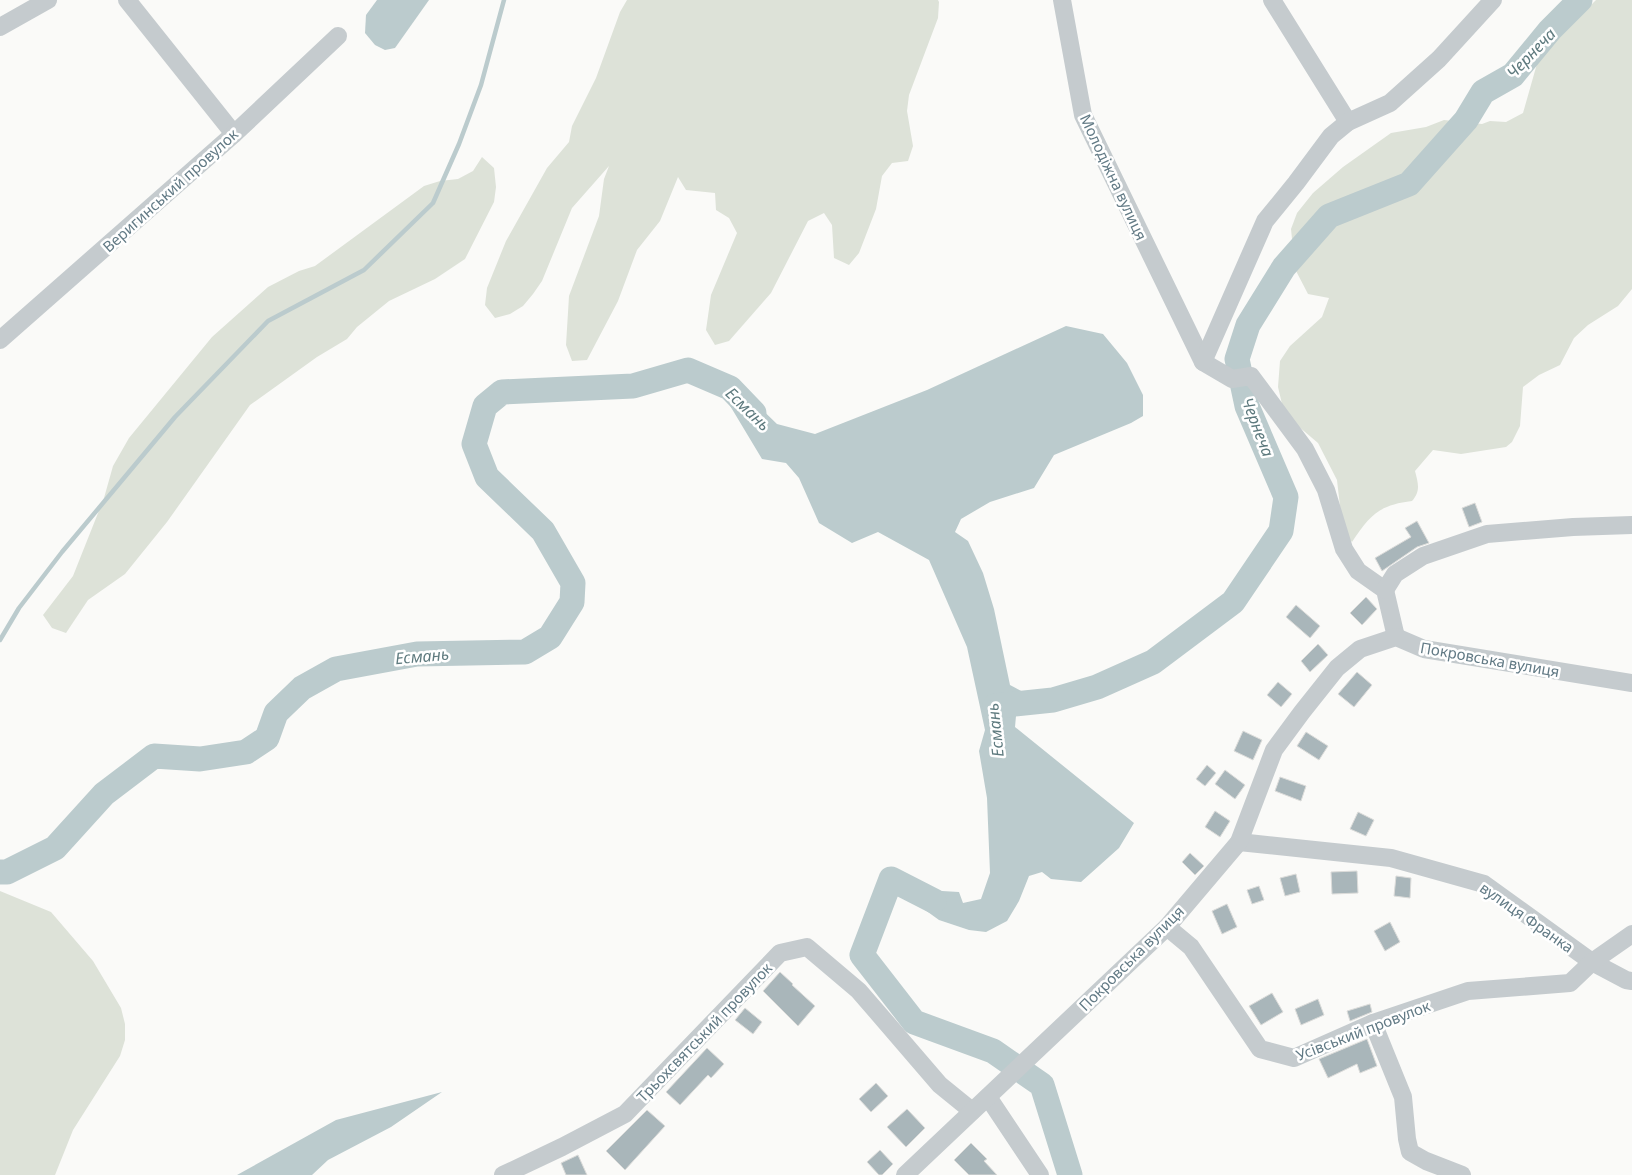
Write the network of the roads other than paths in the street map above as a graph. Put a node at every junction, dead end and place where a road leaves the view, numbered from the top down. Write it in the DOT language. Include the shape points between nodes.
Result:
graph roads {
  1 [pos="48,0"];
  2 [pos="127,0"];
  3 [pos="1062,0"];
  4 [pos="1272,0"];
  5 [pos="1493,0"];
  6 [pos="0,27"];
  7 [pos="338,36"];
  8 [pos="1348,122"];
  9 [pos="234,134"];
  10 [pos="0,340"];
  11 [pos="1203,362"];
  12 [pos="1632,525"];
  13 [pos="1385,590"];
  14 [pos="1396,638"];
  15 [pos="1632,683"];
  16 [pos="1239,842"];
  17 [pos="1167,927"];
  18 [pos="1632,934"];
  19 [pos="1592,962"];
  20 [pos="1632,981"];
  21 [pos="1373,1023"];
  22 [pos="993,1092"];
  23 [pos="972,1110"];
  24 [pos="503,1175"];
  25 [pos="905,1175"];
  26 [pos="1040,1175"];
  27 [pos="1462,1175"];
  1 -- 6 [label="street"];
  2 -- 9 [label="street"];
  3 -- 11 [label="street, Молодіжна вулиця" via="1083,115"];
  4 -- 8 [label="street"];
  5 -- 8 [label="street" via="1439,59 1390,103"];
  7 -- 9 [label="street, Веригинський провулок"];
  8 -- 11 [label="street" via="1331,136 1265,221"];
  9 -- 10 [label="street, Веригинський провулок"];
  11 -- 13 [label="street" via="1232,379 1251,376 1305,449 1326,490 1344,549 1358,571"];
  12 -- 13 [label="street" via="1573,526 1486,534 1423,556 1395,574"];
  13 -- 14 [label="street"];
  14 -- 15 [label="street, Покровська вулиця" via="1424,649"];
  14 -- 16 [label="street, Покровська вулиця" via="1360,649 1337,668 1302,712 1274,750"];
  16 -- 17 [label="street, Покровська вулиця"];
  16 -- 19 [label="street, вулиця Франка" via="1391,858 1484,884"];
  17 -- 21 [label="street, Усівський провулок" via="1191,947 1260,1049 1294,1058"];
  17 -- 22 [label="street, Покровська вулиця"];
  18 -- 19 [label="street, Усівський провулок"];
  19 -- 20 [label="street, вулиця Франка"];
  19 -- 21 [label="street, Усівський провулок" via="1570,983 1468,991"];
  21 -- 27 [label="street" via="1403,1097 1410,1152"];
  22 -- 23 [label="street, Покровська вулиця"];
  22 -- 26 [label="street"];
  23 -- 24 [label="street, Трьохсвятський провулок" via="940,1085 859,991 807,947 780,953 625,1114"];
  23 -- 25 [label="street, Покровська вулиця"];
}
